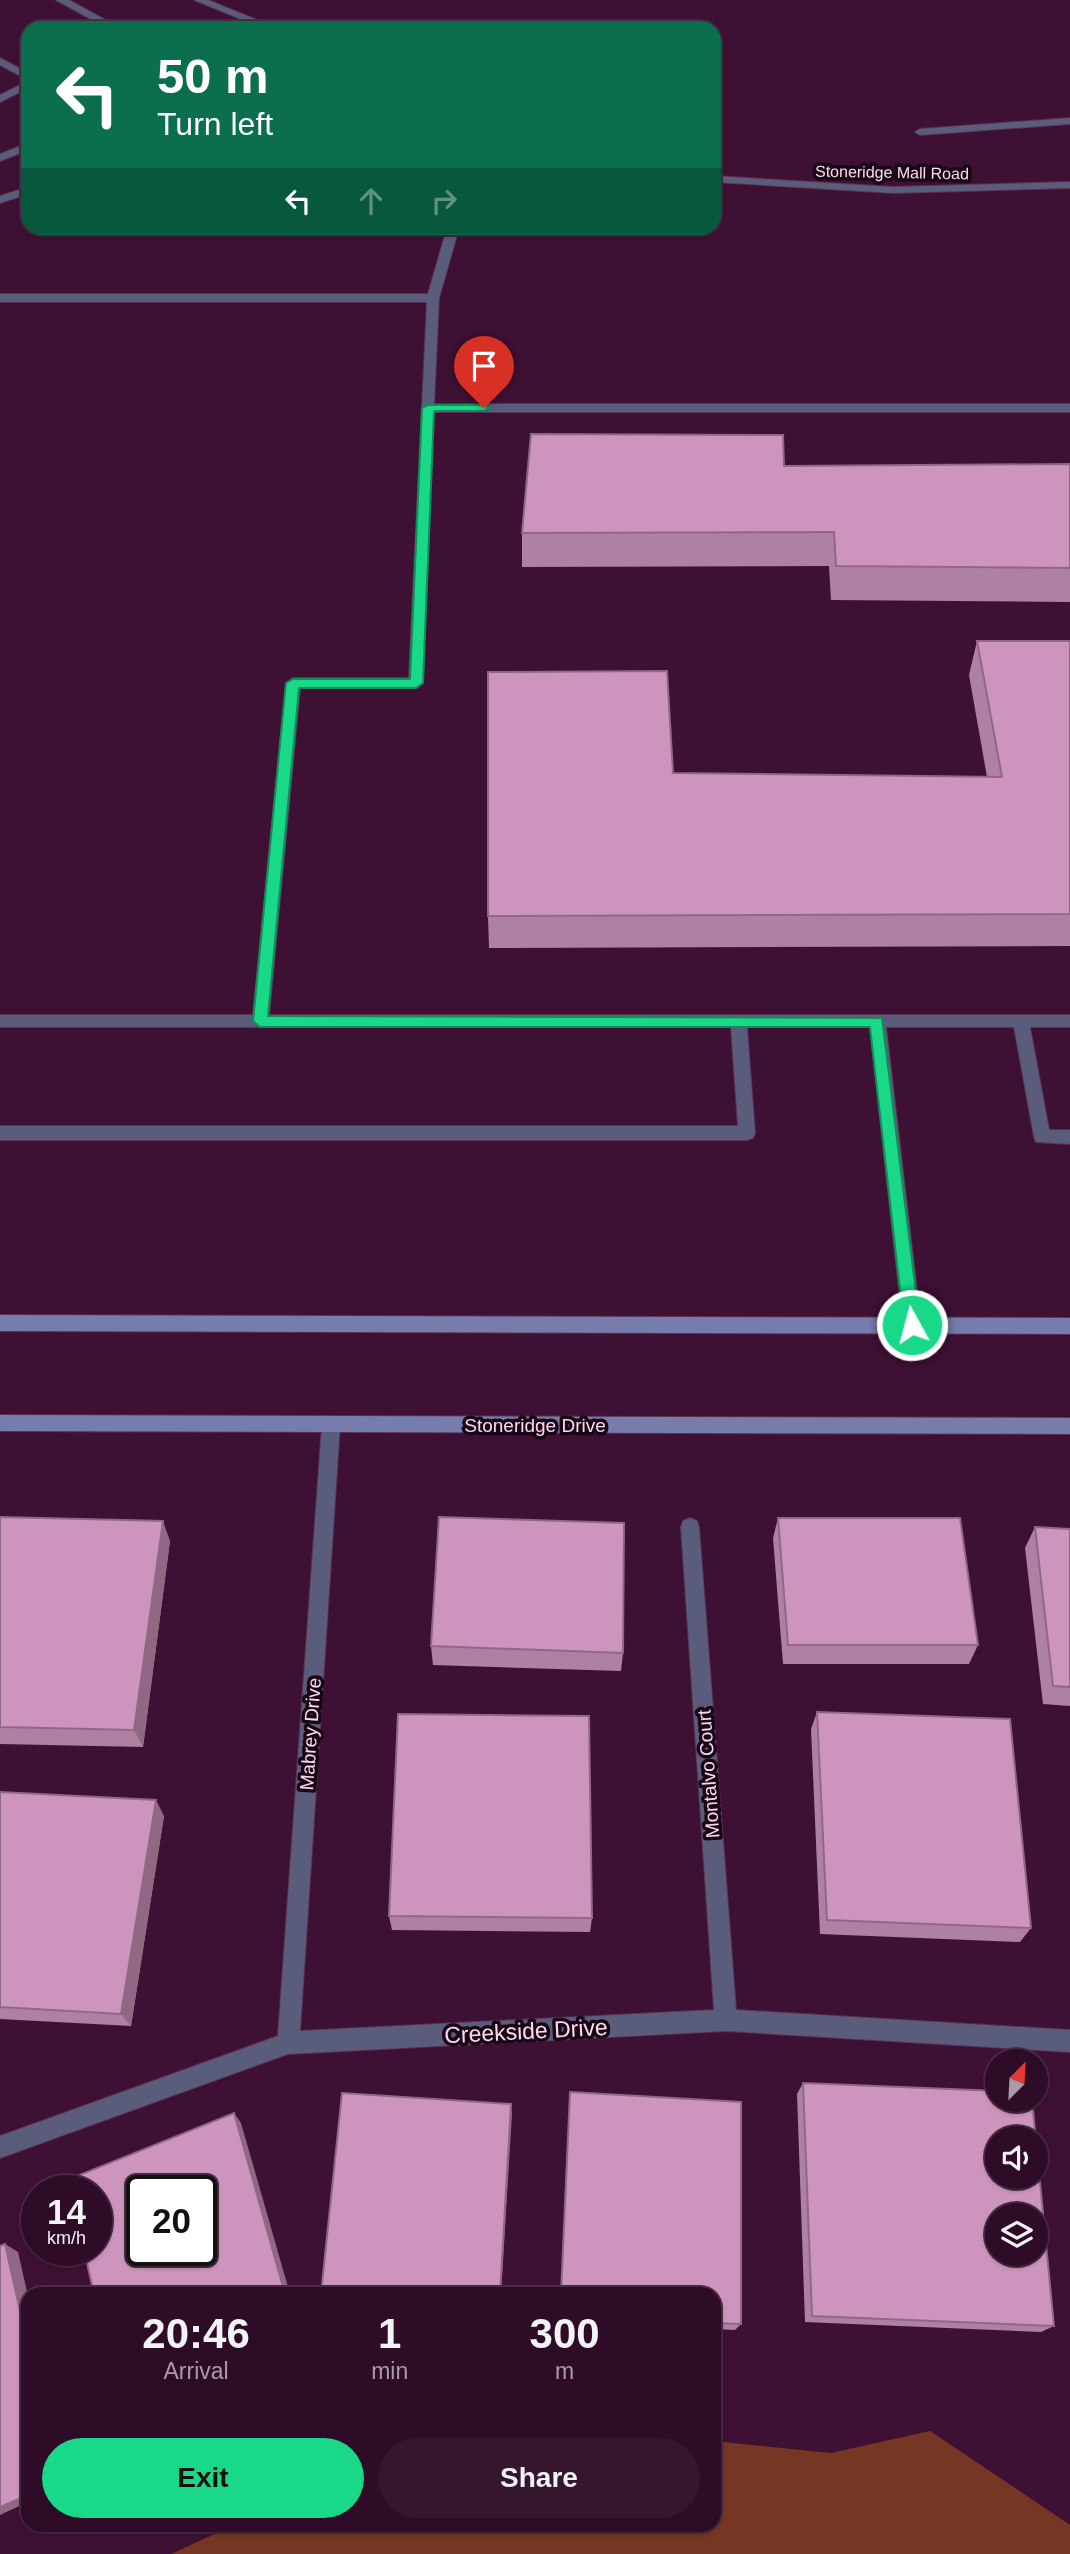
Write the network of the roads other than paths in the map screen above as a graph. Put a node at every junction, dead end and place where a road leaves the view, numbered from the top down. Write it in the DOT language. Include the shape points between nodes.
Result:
graph roads {
  1 [pos="61,0"];
  2 [pos="199,0"];
  3 [pos="102,21"];
  4 [pos="254,21"];
  5 [pos="0,61"];
  6 [pos="21,73"];
  7 [pos="21,88"];
  8 [pos="0,99"];
  9 [pos="1070,121"];
  10 [pos="920,132"];
  11 [pos="21,149"];
  12 [pos="0,158"];
  13 [pos="721,179"];
  14 [pos="1070,185"];
  15 [pos="21,192"];
  16 [pos="0,200"];
  17 [pos="451,235"];
  18 [pos="0,298"];
  19 [pos="433,298"];
  20 [pos="428,408"];
  21 [pos="1070,408"];
  22 [pos="738,1020"];
  23 [pos="1021,1020"];
  24 [pos="1070,1020"];
  25 [pos="0,1021"];
  26 [pos="260,1021"];
  27 [pos="877,1022"];
  28 [pos="0,1133"];
  29 [pos="1070,1137"];
  30 [pos="0,1323"];
  31 [pos="912,1325"];
  32 [pos="1070,1326"];
  33 [pos="0,1423"];
  34 [pos="331,1425"];
  35 [pos="1070,1426"];
  36 [pos="690,1527"];
  37 [pos="726,2020"];
  38 [pos="1070,2041"];
  39 [pos="288,2043"];
  40 [pos="0,2147"];
  1 -- 3 [label="street"];
  2 -- 4 [label="street"];
  5 -- 6 [label="street"];
  7 -- 8 [label="street"];
  9 -- 10 [label="street"];
  11 -- 12 [label="street"];
  13 -- 14 [label="street, Stoneridge Mall Road" via="893,190"];
  15 -- 16 [label="street"];
  17 -- 19 [label="street"];
  18 -- 19 [label="street"];
  19 -- 20 [label="street"];
  20 -- 21 [label="street"];
  20 -- 26 [label="street" via="416,683 293,683"];
  22 -- 26 [label="street"];
  22 -- 27 [label="street"];
  22 -- 28 [label="street" via="747,1133"];
  23 -- 24 [label="street"];
  23 -- 27 [label="street"];
  23 -- 29 [label="street" via="1042,1137"];
  25 -- 26 [label="street"];
  27 -- 31 [label="street"];
  30 -- 31 [label="main road"];
  31 -- 32 [label="main road"];
  33 -- 34 [label="main road, Stoneridge Drive"];
  34 -- 35 [label="main road, Stoneridge Drive"];
  34 -- 39 [label="street, Mabrey Drive"];
  36 -- 37 [label="street, Montalvo Court"];
  37 -- 38 [label="street, Creekside Drive"];
  37 -- 39 [label="street, Creekside Drive"];
  39 -- 40 [label="street, Creekside Drive"];
}
